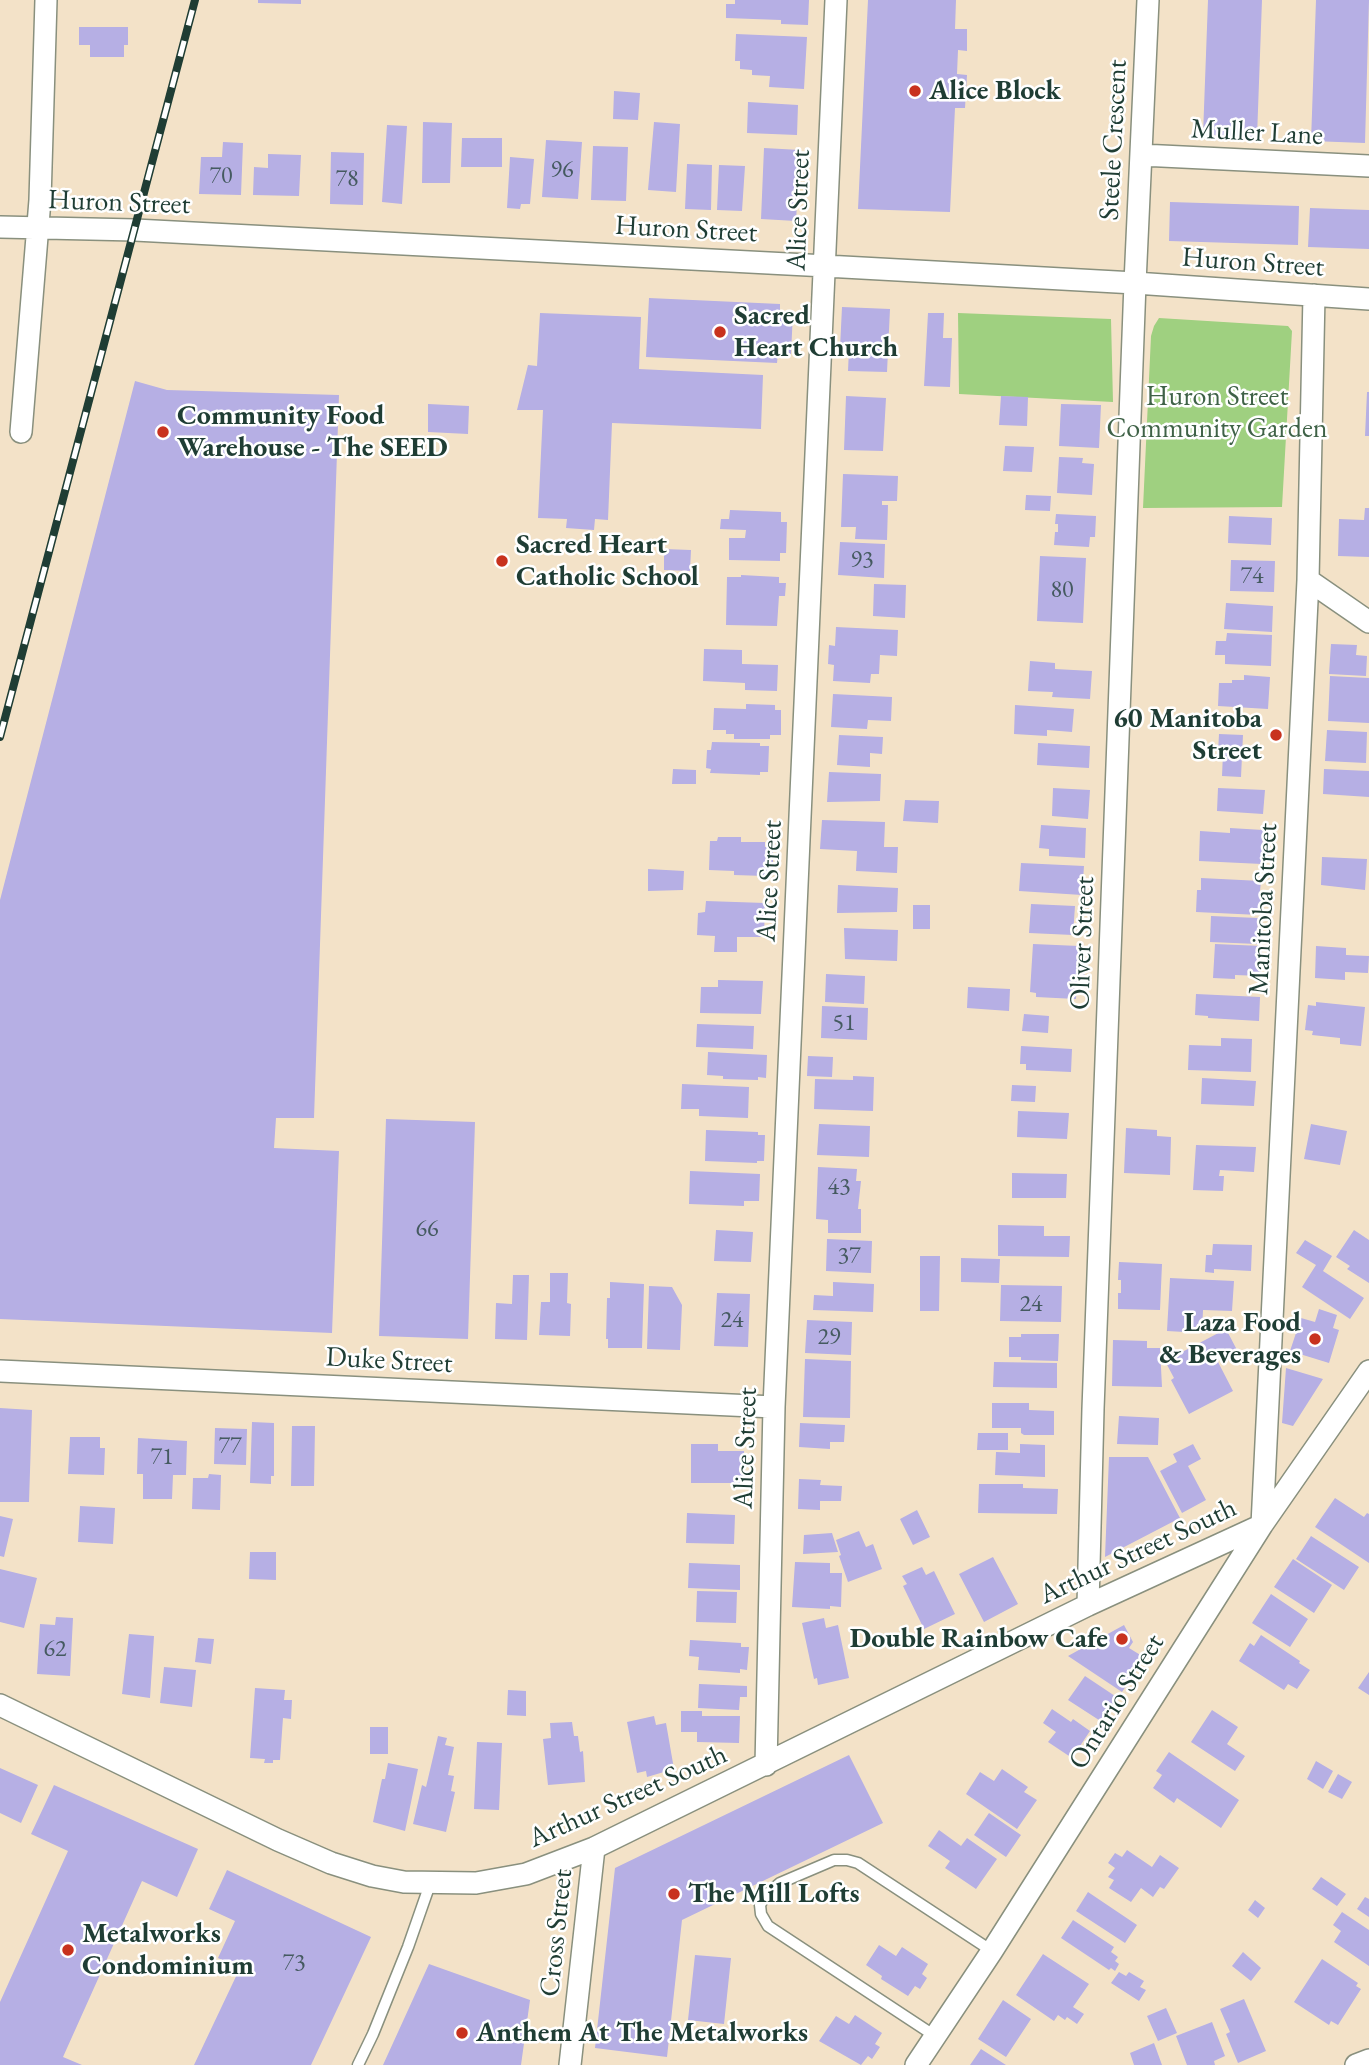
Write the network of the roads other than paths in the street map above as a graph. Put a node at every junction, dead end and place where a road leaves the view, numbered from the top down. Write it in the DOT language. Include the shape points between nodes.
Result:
graph roads {
  1 [pos="46,0"];
  2 [pos="836,0"];
  3 [pos="1149,0"];
  4 [pos="1141,155"];
  5 [pos="1369,166"];
  6 [pos="0,227"];
  7 [pos="38,229"];
  8 [pos="825,266"];
  9 [pos="1136,283"];
  10 [pos="1314,295"];
  11 [pos="1369,299"];
  12 [pos="21,432"];
  13 [pos="1308,580"];
  14 [pos="1369,622"];
  15 [pos="0,1371"];
  16 [pos="1369,1371"];
  17 [pos="775,1406"];
  18 [pos="1262,1525"];
  19 [pos="1088,1605"];
  20 [pos="0,1704"];
  21 [pos="766,1765"];
  22 [pos="594,1848"];
  23 [pos="430,1884"];
  24 [pos="992,1951"];
  25 [pos="934,2036"];
  26 [pos="1369,2060"];
  27 [pos="358,2065"];
  28 [pos="570,2065"];
  29 [pos="916,2065"];
  30 [pos="1356,2065"];
  1 -- 7 [label="street"];
  2 -- 8 [label="street, Alice Street"];
  3 -- 4 [label="street, Steele Crescent"];
  4 -- 5 [label="street, Muller Lane"];
  4 -- 9 [label="street, Steele Crescent"];
  6 -- 7 [label="street, Huron Street"];
  7 -- 8 [label="street, Huron Street" via="159,231"];
  7 -- 12 [label="street"];
  8 -- 9 [label="street, Huron Street"];
  8 -- 17 [label="street, Alice Street"];
  9 -- 10 [label="street, Huron Street"];
  9 -- 19 [label="street, Oliver Street"];
  10 -- 11 [label="street, Huron Street"];
  10 -- 13 [label="street, Manitoba Street"];
  13 -- 14 [label="street"];
  13 -- 18 [label="street, Manitoba Street"];
  15 -- 17 [label="street, Duke Street"];
  16 -- 18 [label="street, Ontario Street"];
  17 -- 21 [label="street, Alice Street"];
  18 -- 19 [label="street, Arthur Street South"];
  18 -- 24 [label="street, Ontario Street"];
  19 -- 21 [label="street, Arthur Street South"];
  20 -- 23 [label="street, Arthur Street South" via="324,1860 372,1876"];
  21 -- 22 [label="street, Arthur Street South"];
  22 -- 23 [label="street, Arthur Street South" via="511,1877"];
  22 -- 28 [label="street, Cross Street"];
  23 -- 27 [label="lane"];
  24 -- 25 [label="street, Ontario Street"];
  24 -- 25 [label="lane" via="847,1860 834,1860 780,1883 765,1896 760,1905 768,1926"];
  25 -- 29 [label="street, Ontario Street"];
  26 -- 30 [label="street"];
}
